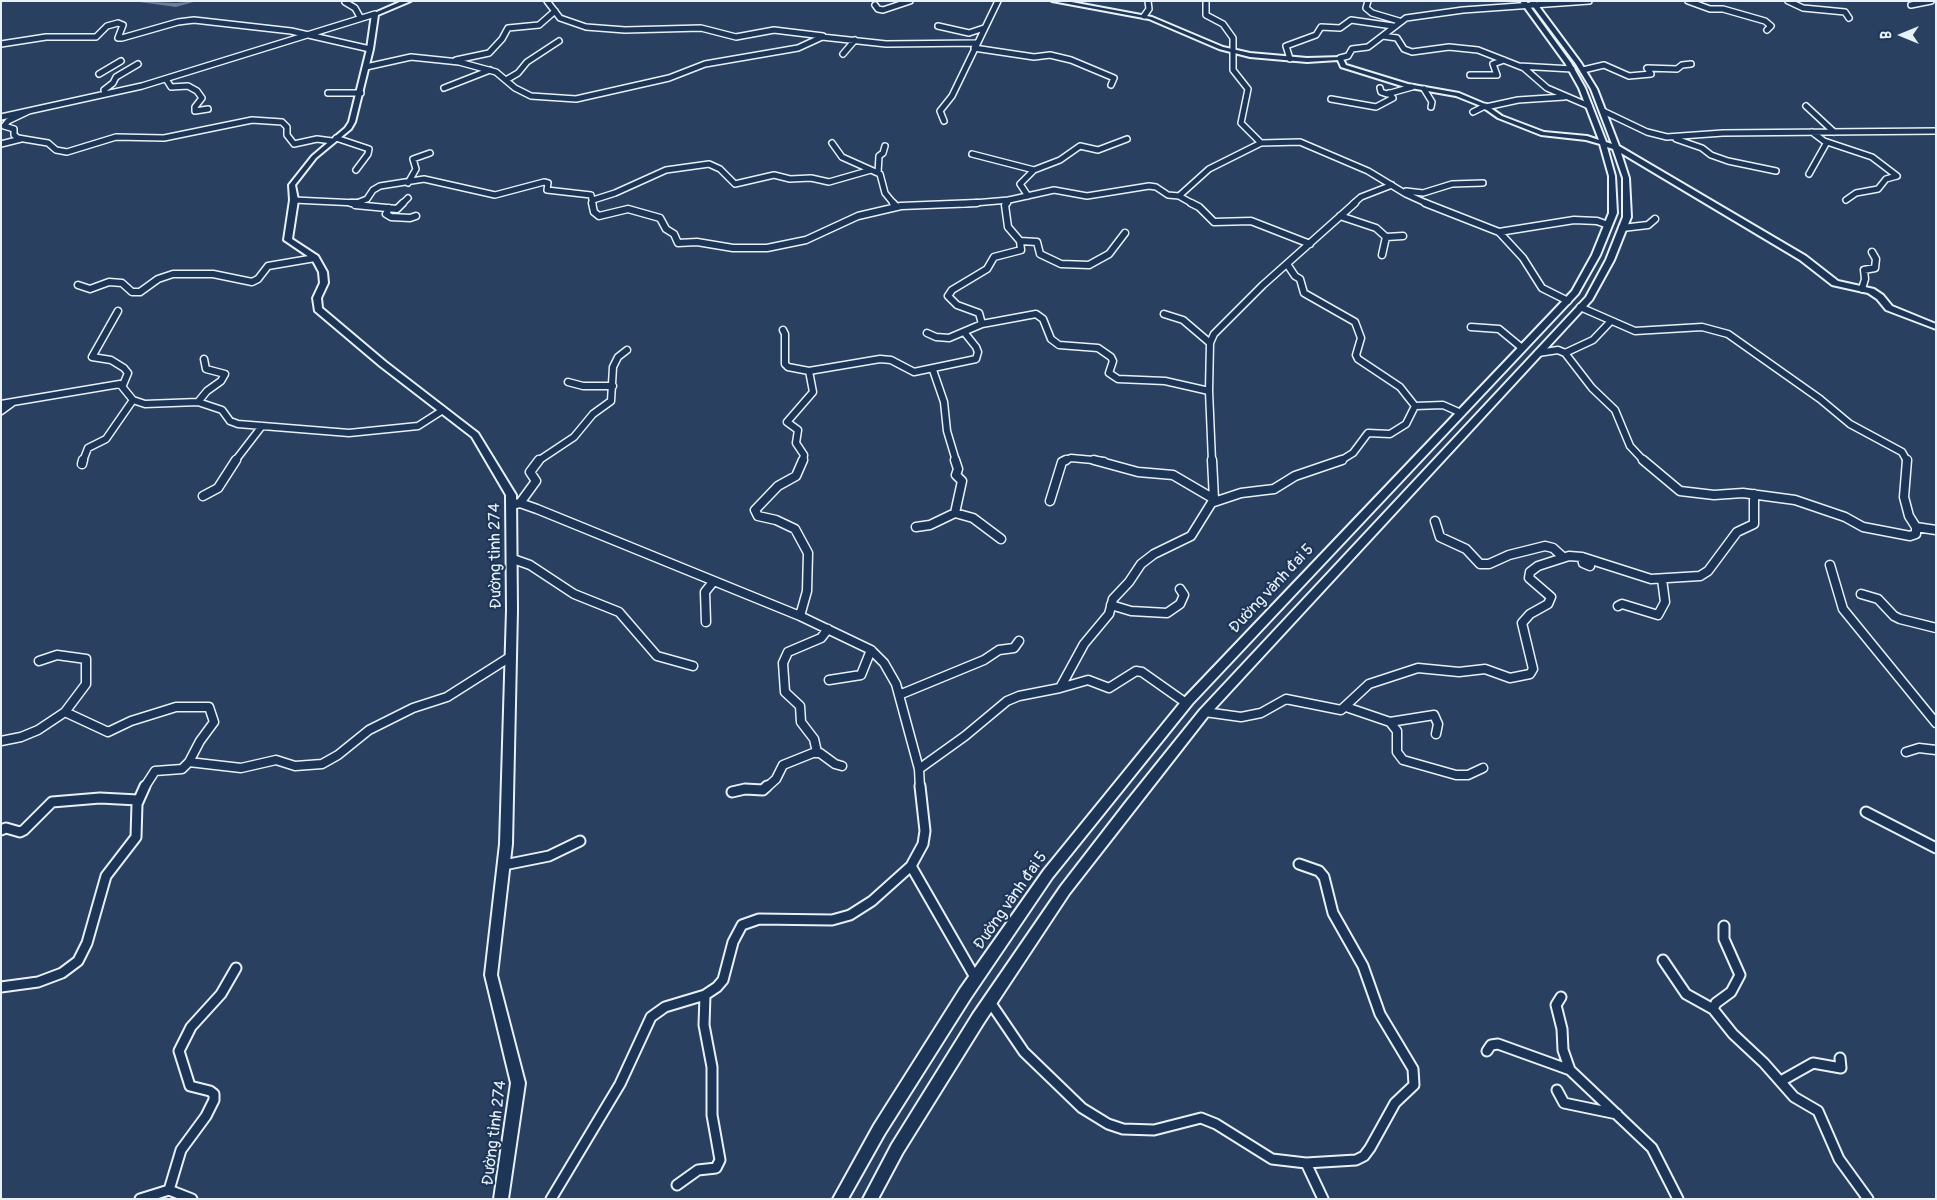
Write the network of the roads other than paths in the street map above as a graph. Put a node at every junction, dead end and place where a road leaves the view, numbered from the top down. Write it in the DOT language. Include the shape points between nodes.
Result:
graph roads {
  1 [pos="408,1"];
  2 [pos="547,1"];
  3 [pos="910,1"];
  4 [pos="998,1"];
  5 [pos="1148,1"];
  6 [pos="1206,1"];
  7 [pos="1368,1"];
  8 [pos="1482,1"];
  9 [pos="1589,1"];
  10 [pos="1688,1"];
  11 [pos="1788,1"];
  12 [pos="1931,1"];
  13 [pos="345,2"];
  14 [pos="1059,2"];
  15 [pos="1562,2"];
  16 [pos="1529,3"];
  17 [pos="874,5"];
  18 [pos="1911,5"];
  19 [pos="1477,9"];
  20 [pos="556,11"];
  21 [pos="375,14"];
  22 [pos="1144,16"];
  23 [pos="360,17"];
  24 [pos="1849,18"];
  25 [pos="1399,21"];
  26 [pos="938,26"];
  27 [pos="1393,26"];
  28 [pos="984,28"];
  29 [pos="1767,30"];
  30 [pos="305,34"];
  31 [pos="825,36"];
  32 [pos="1383,36"];
  33 [pos="855,40"];
  34 [pos="559,42"];
  35 [pos="1,44"];
  36 [pos="975,46"];
  37 [pos="370,48"];
  38 [pos="1232,50"];
  39 [pos="843,54"];
  40 [pos="1340,58"];
  41 [pos="1290,59"];
  42 [pos="1504,60"];
  43 [pos="121,61"];
  44 [pos="442,61"];
  45 [pos="138,64"];
  46 [pos="1691,64"];
  47 [pos="1519,66"];
  48 [pos="366,67"];
  49 [pos="1572,69"];
  50 [pos="490,70"];
  51 [pos="1583,70"];
  52 [pos="1470,75"];
  53 [pos="116,77"];
  54 [pos="166,78"];
  55 [pos="506,80"];
  56 [pos="1111,85"];
  57 [pos="1412,87"];
  58 [pos="444,88"];
  59 [pos="1380,88"];
  60 [pos="1424,89"];
  61 [pos="328,93"];
  62 [pos="360,93"];
  63 [pos="104,94"];
  64 [pos="1389,94"];
  65 [pos="1564,97"];
  66 [pos="1331,99"];
  67 [pos="1589,106"];
  68 [pos="1806,106"];
  69 [pos="1431,107"];
  70 [pos="1485,107"];
  71 [pos="208,109"];
  72 [pos="29,111"];
  73 [pos="1603,111"];
  74 [pos="1473,112"];
  75 [pos="1,117"];
  76 [pos="944,121"];
  77 [pos="1936,131"];
  78 [pos="1812,132"];
  79 [pos="1834,132"];
  80 [pos="1672,137"];
  81 [pos="21,139"];
  82 [pos="1128,139"];
  83 [pos="334,140"];
  84 [pos="1827,142"];
  85 [pos="832,143"];
  86 [pos="1261,143"];
  87 [pos="1603,143"];
  88 [pos="1,144"];
  89 [pos="885,146"];
  90 [pos="1616,148"];
  91 [pos="430,153"];
  92 [pos="972,154"];
  93 [pos="356,170"];
  94 [pos="871,170"];
  95 [pos="1034,170"];
  96 [pos="1776,171"];
  97 [pos="878,173"];
  98 [pos="1809,174"];
  99 [pos="408,183"];
  100 [pos="1483,183"];
  101 [pos="1392,185"];
  102 [pos="1402,191"];
  103 [pos="1028,196"];
  104 [pos="1179,196"];
  105 [pos="408,198"];
  106 [pos="294,200"];
  107 [pos="593,200"];
  108 [pos="1008,200"];
  109 [pos="1846,200"];
  110 [pos="343,204"];
  111 [pos="897,207"];
  112 [pos="389,208"];
  113 [pos="416,216"];
  114 [pos="1340,216"];
  115 [pos="1655,219"];
  116 [pos="1608,225"];
  117 [pos="1622,228"];
  118 [pos="1499,232"];
  119 [pos="1124,233"];
  120 [pos="1404,236"];
  121 [pos="1386,237"];
  122 [pos="1020,241"];
  123 [pos="1310,244"];
  124 [pos="1872,252"];
  125 [pos="1382,255"];
  126 [pos="315,258"];
  127 [pos="1287,264"];
  128 [pos="78,285"];
  129 [pos="1862,289"];
  130 [pos="1568,300"];
  131 [pos="1580,308"];
  132 [pos="118,311"];
  133 [pos="1164,314"];
  134 [pos="1611,321"];
  135 [pos="982,324"];
  136 [pos="1472,327"];
  137 [pos="1936,327"];
  138 [pos="783,330"];
  139 [pos="964,332"];
  140 [pos="927,333"];
  141 [pos="1210,343"];
  142 [pos="1522,348"];
  143 [pos="627,350"];
  144 [pos="1538,353"];
  145 [pos="1565,353"];
  146 [pos="204,359"];
  147 [pos="933,370"];
  148 [pos="809,371"];
  149 [pos="568,382"];
  150 [pos="123,385"];
  151 [pos="613,386"];
  152 [pos="1209,391"];
  153 [pos="16,400"];
  154 [pos="133,400"];
  155 [pos="198,402"];
  156 [pos="1,404"];
  157 [pos="1415,406"];
  158 [pos="443,410"];
  159 [pos="1,411"];
  160 [pos="1461,413"];
  161 [pos="262,426"];
  162 [pos="82,464"];
  163 [pos="1754,494"];
  164 [pos="203,496"];
  165 [pos="1050,501"];
  166 [pos="1214,501"];
  167 [pos="516,504"];
  168 [pos="955,513"];
  169 [pos="1435,521"];
  170 [pos="1916,527"];
  171 [pos="916,528"];
  172 [pos="1936,530"];
  173 [pos="1001,538"];
  174 [pos="1563,557"];
  175 [pos="1582,557"];
  176 [pos="513,559"];
  177 [pos="1830,565"];
  178 [pos="1590,566"];
  179 [pos="1662,580"];
  180 [pos="713,582"];
  181 [pos="1180,589"];
  182 [pos="1861,594"];
  183 [pos="1111,605"];
  184 [pos="1618,606"];
  185 [pos="800,616"];
  186 [pos="706,622"];
  187 [pos="1936,628"];
  188 [pos="828,629"];
  189 [pos="1020,641"];
  190 [pos="871,650"];
  191 [pos="510,657"];
  192 [pos="39,661"];
  193 [pos="693,666"];
  194 [pos="829,680"];
  195 [pos="1060,688"];
  196 [pos="899,695"];
  197 [pos="1186,703"];
  198 [pos="1346,708"];
  199 [pos="65,712"];
  200 [pos="1205,712"];
  201 [pos="1390,722"];
  202 [pos="1936,723"];
  203 [pos="1436,734"];
  204 [pos="1,741"];
  205 [pos="1936,750"];
  206 [pos="817,752"];
  207 [pos="1906,752"];
  208 [pos="189,762"];
  209 [pos="842,766"];
  210 [pos="1483,768"];
  211 [pos="920,769"];
  212 [pos="732,792"];
  213 [pos="138,800"];
  214 [pos="1866,812"];
  215 [pos="1,830"];
  216 [pos="580,841"];
  217 [pos="1936,848"];
  218 [pos="1299,864"];
  219 [pos="504,865"];
  220 [pos="911,866"];
  221 [pos="1724,926"];
  222 [pos="1663,960"];
  223 [pos="236,968"];
  224 [pos="976,979"];
  225 [pos="1,987"];
  226 [pos="705,996"];
  227 [pos="1561,997"];
  228 [pos="990,1002"];
  229 [pos="1713,1009"];
  230 [pos="1487,1051"];
  231 [pos="1840,1058"];
  232 [pos="1570,1070"];
  233 [pos="1781,1081"];
  234 [pos="1556,1090"];
  235 [pos="1619,1114"];
  236 [pos="1306,1164"];
  237 [pos="677,1185"];
  238 [pos="169,1190"];
  239 [pos="140,1199"];
  240 [pos="192,1199"];
  241 [pos="501,1199"];
  242 [pos="551,1199"];
  243 [pos="840,1199"];
  244 [pos="870,1199"];
  245 [pos="1323,1199"];
  246 [pos="1678,1199"];
  247 [pos="1868,1199"];
  1 -- 21 [label="main road"];
  2 -- 20 [label="street"];
  3 -- 17 [label="street" via="883,10"];
  4 -- 28 [label="street"];
  5 -- 22 [label="street" via="1149,9"];
  6 -- 38 [label="street" via="1206,15 1223,24 1231,34 1234,41"];
  7 -- 25 [label="street" via="1366,8 1372,13"];
  8 -- 19 [label="street"];
  9 -- 15 [label="street"];
  10 -- 29 [label="street" via="1765,21 1771,26"];
  11 -- 24 [label="street" via="1803,8 1844,12"];
  12 -- 18 [label="street"];
  13 -- 23 [label="street" via="356,8"];
  14 -- 22 [label="main road"];
  15 -- 16 [label="street"];
  16 -- 19 [label="street"];
  16 -- 49 [label="main road, Đường vành đai 5"];
  16 -- 51 [label="main road"];
  19 -- 25 [label="street" via="1430,13"];
  20 -- 31 [label="street" via="560,18 584,26 621,30 701,28 736,37 774,30"];
  20 -- 44 [label="street" via="539,25 508,28 489,53"];
  21 -- 23 [label="street"];
  21 -- 37 [label="main road"];
  22 -- 38 [label="main road"];
  23 -- 30 [label="street"];
  25 -- 27 [label="street"];
  26 -- 28 [label="street" via="969,33"];
  27 -- 32 [label="street"];
  27 -- 41 [label="street" via="1351,20 1340,28 1321,27 1316,35 1286,46"];
  28 -- 36 [label="street"];
  30 -- 35 [label="street" via="194,20 122,38 118,38 123,25 118,23 107,26 96,37 46,37"];
  30 -- 37 [label="street"];
  30 -- 54 [label="street"];
  31 -- 33 [label="street"];
  31 -- 55 [label="street" via="798,48 705,64 669,78 581,99 534,97"];
  32 -- 40 [label="street" via="1368,47 1352,49 1348,56"];
  32 -- 42 [label="street" via="1397,38 1404,48 1412,52 1445,47 1470,48"];
  33 -- 36 [label="street"];
  33 -- 39 [label="street"];
  34 -- 55 [label="street"];
  36 -- 56 [label="street" via="1071,60 1114,78"];
  36 -- 76 [label="street" via="952,96 939,113"];
  37 -- 48 [label="main road"];
  38 -- 41 [label="main road" via="1253,56"];
  38 -- 86 [label="street" via="1233,70 1248,89 1241,123"];
  40 -- 41 [label="main road"];
  40 -- 57 [label="main road" via="1343,66"];
  42 -- 47 [label="street"];
  42 -- 52 [label="street" via="1493,64 1497,75"];
  43 -- 53 [label="street" via="99,74"];
  44 -- 48 [label="street" via="411,57"];
  44 -- 50 [label="street"];
  45 -- 53 [label="street"];
  46 -- 51 [label="street" via="1677,69 1647,68 1651,74 1629,76 1604,65"];
  47 -- 49 [label="street"];
  47 -- 65 [label="street"];
  48 -- 62 [label="main road"];
  49 -- 67 [label="main road, Đường vành đai 5"];
  50 -- 55 [label="street"];
  50 -- 58 [label="street"];
  51 -- 73 [label="main road"];
  53 -- 63 [label="street"];
  54 -- 63 [label="street"];
  54 -- 71 [label="street" via="170,87 188,86 197,91 202,98 195,111"];
  57 -- 60 [label="main road"];
  57 -- 64 [label="street"];
  59 -- 64 [label="street" via="1381,92"];
  60 -- 69 [label="street" via="1432,102"];
  60 -- 70 [label="main road" via="1453,92"];
  61 -- 62 [label="street"];
  62 -- 83 [label="main road" via="350,126"];
  63 -- 72 [label="street"];
  64 -- 66 [label="street" via="1393,98 1376,107"];
  65 -- 67 [label="street"];
  65 -- 70 [label="street" via="1518,100"];
  67 -- 87 [label="main road, Đường vành đai 5"];
  68 -- 79 [label="street"];
  70 -- 74 [label="street"];
  70 -- 87 [label="main road" via="1500,117 1543,134 1587,138"];
  72 -- 75 [label="street"];
  72 -- 81 [label="street" via="4,125 14,129 15,137"];
  73 -- 80 [label="street" via="1647,132"];
  73 -- 90 [label="main road"];
  77 -- 79 [label="street"];
  78 -- 79 [label="street"];
  78 -- 80 [label="street" via="1713,133"];
  78 -- 84 [label="street"];
  80 -- 96 [label="street" via="1728,161"];
  81 -- 83 [label="street" via="48,143 56,150 70,152 116,137 164,138 245,121 269,120 285,124 287,135 294,144 317,139"];
  81 -- 88 [label="street"];
  82 -- 95 [label="street" via="1098,150 1080,146"];
  83 -- 93 [label="street" via="369,149"];
  83 -- 106 [label="main road" via="295,180"];
  84 -- 98 [label="street"];
  84 -- 109 [label="street" via="1868,155 1897,176 1886,180 1878,189 1856,193"];
  85 -- 94 [label="street" via="842,157"];
  86 -- 101 [label="street" via="1306,143"];
  86 -- 104 [label="street" via="1210,169"];
  87 -- 90 [label="main road"];
  87 -- 116 [label="main road, Đường vành đai 5" via="1612,176 1613,213"];
  89 -- 97 [label="street" via="879,156"];
  90 -- 117 [label="main road" via="1626,178 1627,217"];
  90 -- 129 [label="main road" via="1803,258 1835,283"];
  91 -- 99 [label="street" via="413,159 416,169"];
  92 -- 95 [label="street"];
  94 -- 97 [label="street"];
  94 -- 107 [label="street" via="829,182 774,175 735,184 720,169 709,164 666,170 615,194"];
  95 -- 103 [label="street" via="1020,184"];
  97 -- 111 [label="street" via="882,176 885,193"];
  99 -- 107 [label="street" via="427,179 495,194 544,182 548,183 547,190 589,194"];
  99 -- 110 [label="street" via="380,186 363,201"];
  100 -- 102 [label="street" via="1458,183 1423,193"];
  101 -- 102 [label="street"];
  101 -- 114 [label="street" via="1361,197"];
  102 -- 118 [label="street"];
  103 -- 104 [label="street" via="1059,190 1086,196 1149,186 1168,195"];
  103 -- 108 [label="street"];
  104 -- 123 [label="street" via="1214,222 1252,221"];
  105 -- 112 [label="street" via="400,208"];
  106 -- 110 [label="street"];
  106 -- 126 [label="main road" via="288,240"];
  107 -- 111 [label="street" via="594,212 599,216 628,209 660,218 678,243 697,242 737,248 796,244 853,218"];
  108 -- 111 [label="street"];
  108 -- 122 [label="street" via="1005,205 1008,227"];
  110 -- 112 [label="street"];
  112 -- 113 [label="street" via="386,214 391,217"];
  114 -- 121 [label="street" via="1373,227"];
  114 -- 123 [label="street"];
  115 -- 117 [label="street" via="1648,225"];
  116 -- 118 [label="street" via="1574,220"];
  116 -- 130 [label="main road, Đường vành đai 5" via="1596,255"];
  117 -- 131 [label="main road" via="1610,260"];
  118 -- 130 [label="street" via="1524,258 1542,288"];
  119 -- 122 [label="street" via="1109,254 1089,265 1061,264 1040,254 1037,242"];
  120 -- 121 [label="street"];
  121 -- 125 [label="street"];
  122 -- 135 [label="street" via="1020,252 994,257 987,269 949,294 957,305 979,313"];
  123 -- 127 [label="street"];
  124 -- 129 [label="street" via="1876,258 1875,268 1864,270"];
  126 -- 128 [label="street" via="268,266 252,282 213,274 174,274 136,292 122,283 109,282 90,289"];
  126 -- 158 [label="main road, Đường tỉnh 274" via="325,277 317,298 318,309"];
  127 -- 141 [label="street" via="1217,330"];
  127 -- 157 [label="street" via="1300,279 1304,293 1355,322 1361,338 1356,355 1358,359 1400,387"];
  129 -- 137 [label="main road" via="1876,294 1889,308"];
  130 -- 142 [label="main road, Đường vành đai 5"];
  131 -- 134 [label="street"];
  131 -- 144 [label="main road"];
  132 -- 150 [label="street" via="92,357 111,360 124,368 128,373"];
  133 -- 141 [label="street" via="1183,320"];
  134 -- 145 [label="street" via="1593,340"];
  134 -- 170 [label="street" via="1635,330 1702,327 1728,334 1850,424 1902,452 1907,461 1904,503"];
  135 -- 139 [label="street"];
  135 -- 152 [label="street" via="1036,314 1043,319 1051,339 1059,345 1098,348 1111,357 1109,373 1118,379 1164,381"];
  136 -- 142 [label="street" via="1499,329"];
  138 -- 148 [label="street" via="785,364"];
  139 -- 140 [label="street" via="944,338"];
  139 -- 147 [label="street" via="976,347 976,359"];
  141 -- 152 [label="street"];
  142 -- 160 [label="main road, Đường vành đai 5"];
  143 -- 151 [label="street" via="613,367"];
  144 -- 145 [label="street" via="1558,350"];
  144 -- 200 [label="main road"];
  145 -- 163 [label="street" via="1614,410 1630,446 1651,469 1678,490 1714,495"];
  146 -- 155 [label="street" via="206,369 225,374 222,381 206,391"];
  147 -- 148 [label="street" via="914,372 891,360 880,359"];
  147 -- 168 [label="street" via="944,402 947,431 958,469 956,474 962,481"];
  148 -- 185 [label="street" via="813,392 788,422 798,430 796,443 804,459 796,476 778,486 755,510 758,516 795,529 808,553 808,584"];
  149 -- 151 [label="street" via="583,386"];
  150 -- 153 [label="street"];
  150 -- 154 [label="street"];
  151 -- 167 [label="street" via="609,404 593,414 574,437 544,456 531,470 536,481"];
  152 -- 166 [label="street"];
  153 -- 156 [label="street"];
  153 -- 159 [label="street"];
  154 -- 155 [label="street" via="147,404"];
  154 -- 162 [label="street" via="106,439 88,448"];
  155 -- 161 [label="street" via="222,410 233,423"];
  157 -- 160 [label="street" via="1442,405"];
  157 -- 166 [label="street" via="1406,424 1390,434 1368,433 1353,453 1338,463 1295,476 1274,489 1241,493"];
  158 -- 161 [label="street" via="418,426 369,432 340,433"];
  158 -- 167 [label="main road, Đường tỉnh 274" via="478,439"];
  160 -- 197 [label="main road, Đường vành đai 5"];
  161 -- 164 [label="street" via="224,474 218,488"];
  163 -- 170 [label="street" via="1801,502 1845,517 1863,527 1914,536"];
  163 -- 179 [label="street" via="1754,524 1737,532 1708,571 1696,578"];
  165 -- 166 [label="street" via="1062,462 1071,458 1102,461 1138,472 1173,475"];
  166 -- 183 [label="street" via="1191,536 1147,558"];
  167 -- 176 [label="main road, Đường tỉnh 274"];
  167 -- 180 [label="street"];
  168 -- 171 [label="street"];
  168 -- 173 [label="street" via="973,518"];
  169 -- 174 [label="street" via="1440,537 1466,549 1480,564 1545,546"];
  170 -- 172 [label="street"];
  174 -- 175 [label="street"];
  174 -- 198 [label="street" via="1538,566 1528,575 1552,596 1548,604 1530,614 1522,623 1533,669 1530,674 1510,678 1485,669 1459,672 1410,669 1369,684"];
  175 -- 178 [label="street" via="1583,563"];
  175 -- 179 [label="street"];
  176 -- 191 [label="main road, Đường tỉnh 274"];
  176 -- 193 [label="street" via="537,569 574,594 619,612 657,656"];
  177 -- 202 [label="street" via="1843,609"];
  179 -- 184 [label="street" via="1665,602 1658,615 1622,604"];
  180 -- 185 [label="street"];
  180 -- 186 [label="street" via="705,592"];
  181 -- 183 [label="street" via="1184,595 1180,604 1167,613 1131,611"];
  182 -- 187 [label="street" via="1878,599 1900,619"];
  183 -- 195 [label="street" via="1108,614 1084,644"];
  185 -- 188 [label="street"];
  188 -- 190 [label="street"];
  188 -- 206 [label="street" via="821,638 788,652 783,663 785,692 800,706 801,722 814,739"];
  189 -- 196 [label="street" via="1014,648 999,650 984,660"];
  190 -- 194 [label="street" via="861,675"];
  190 -- 196 [label="street" via="890,672"];
  191 -- 208 [label="street" via="447,697 413,708 369,730 338,756 322,764 295,766 276,760 241,768"];
  191 -- 219 [label="main road, Đường tỉnh 274"];
  192 -- 199 [label="street" via="57,655 84,658 88,662 86,684"];
  195 -- 197 [label="street" via="1088,680 1109,688 1136,671"];
  195 -- 211 [label="street" via="1007,701"];
  196 -- 211 [label="street"];
  197 -- 224 [label="main road, Đường vành đai 5" via="1048,874"];
  198 -- 200 [label="street" via="1337,711 1286,699 1261,713 1241,717"];
  198 -- 201 [label="street"];
  199 -- 204 [label="street" via="29,735"];
  199 -- 208 [label="street" via="108,732 171,708 209,707 213,726"];
  200 -- 228 [label="main road" via="1065,890"];
  201 -- 203 [label="street" via="1434,716 1438,724"];
  201 -- 210 [label="street" via="1397,731 1397,752 1403,760 1456,775 1468,775"];
  205 -- 207 [label="street" via="1920,748"];
  206 -- 209 [label="street"];
  206 -- 212 [label="street" via="783,765 776,780 763,790"];
  208 -- 213 [label="street" via="179,770 155,771"];
  211 -- 220 [label="street" via="925,838"];
  213 -- 215 [label="street" via="100,798 52,802 24,830"];
  213 -- 225 [label="street" via="136,837 106,876 87,943 78,961 62,973 38,982"];
  214 -- 217 [label="street"];
  216 -- 219 [label="street" via="550,856"];
  218 -- 236 [label="street" via="1319,871 1324,877 1333,913 1363,966 1380,1014 1409,1059 1415,1077 1414,1085 1395,1102 1364,1156 1346,1162"];
  219 -- 241 [label="main road, Đường tỉnh 274" via="491,975 518,1083"];
  220 -- 224 [label="street"];
  220 -- 226 [label="street" via="872,901 841,918 759,919 742,925 733,942 723,980"];
  221 -- 229 [label="street" via="1724,939 1740,975 1731,992"];
  222 -- 229 [label="street" via="1686,994"];
  223 -- 238 [label="street" via="221,994 190,1027 180,1051 190,1086 210,1091 214,1100 181,1150"];
  224 -- 243 [label="main road, Đường vành đai 5" via="879,1130"];
  226 -- 237 [label="street" via="704,1025 712,1067 712,1115 720,1160 716,1168 698,1170"];
  226 -- 242 [label="street" via="665,1007 651,1017 620,1084"];
  227 -- 232 [label="street" via="1556,1005 1563,1050"];
  228 -- 236 [label="street" via="1024,1052 1082,1108 1108,1124 1123,1129 1154,1130 1192,1120 1208,1120 1272,1159"];
  228 -- 244 [label="main road"];
  229 -- 233 [label="street" via="1733,1034"];
  230 -- 232 [label="street" via="1491,1045 1498,1044"];
  231 -- 233 [label="street" via="1842,1068 1813,1063"];
  232 -- 235 [label="street"];
  233 -- 247 [label="street" via="1794,1097 1818,1111 1839,1159"];
  234 -- 235 [label="street" via="1564,1102"];
  235 -- 246 [label="street" via="1652,1148"];
  236 -- 245 [label="street"];
  238 -- 239 [label="street"];
  238 -- 240 [label="street"];
}
